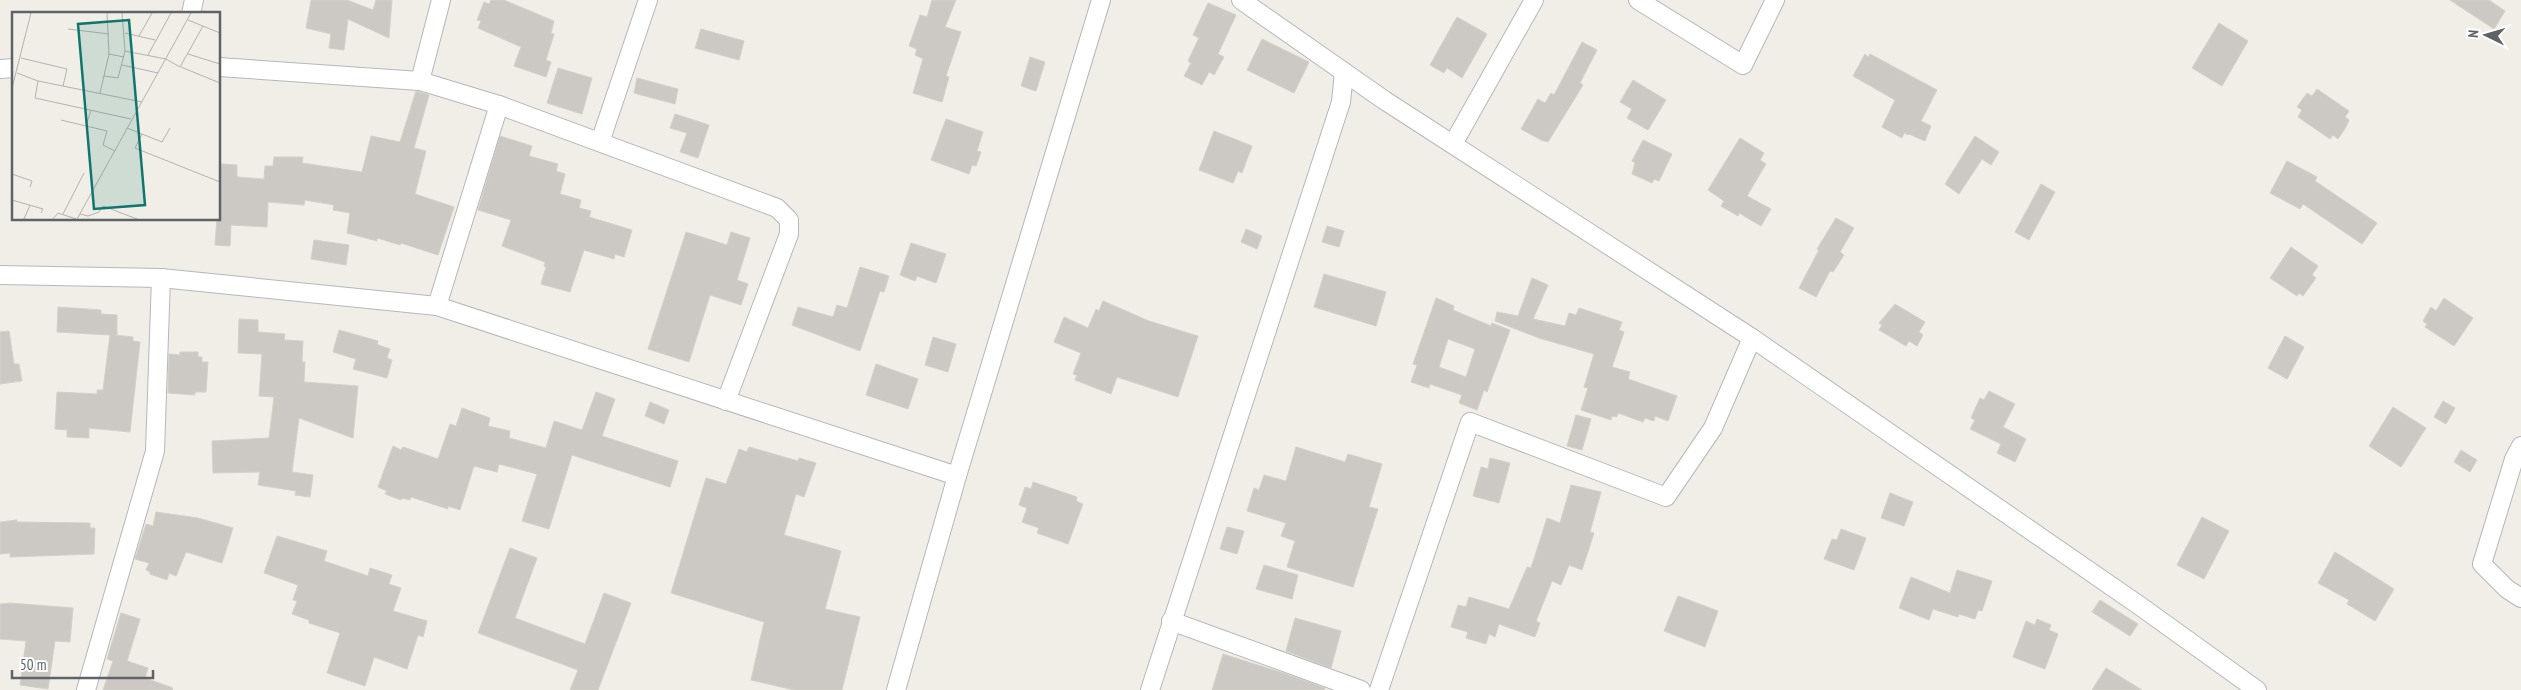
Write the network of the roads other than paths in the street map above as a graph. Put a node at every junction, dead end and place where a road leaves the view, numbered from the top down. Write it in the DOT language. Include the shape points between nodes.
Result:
graph roads {
  1 [pos="440,0"];
  2 [pos="648,0"];
  3 [pos="1101,0"];
  4 [pos="1241,0"];
  5 [pos="1534,0"];
  6 [pos="1638,0"];
  7 [pos="1775,0"];
  8 [pos="220,67"];
  9 [pos="1344,72"];
  10 [pos="420,81"];
  11 [pos="499,105"];
  12 [pos="600,142"];
  13 [pos="1453,144"];
  14 [pos="0,275"];
  15 [pos="161,278"];
  16 [pos="436,306"];
  17 [pos="1752,338"];
  18 [pos="726,400"];
  19 [pos="2521,446"];
  20 [pos="958,476"];
  21 [pos="2521,598"];
  22 [pos="1171,621"];
  23 [pos="86,690"];
  24 [pos="896,690"];
  25 [pos="1150,690"];
  26 [pos="1360,690"];
  27 [pos="1379,690"];
  28 [pos="2257,690"];
  1 -- 10 [label="street"];
  2 -- 12 [label="street"];
  3 -- 20 [label="street"];
  4 -- 9 [label="street"];
  5 -- 13 [label="street"];
  6 -- 7 [label="street" via="1743,65"];
  8 -- 10 [label="street"];
  9 -- 13 [label="street"];
  9 -- 22 [label="street" via="1341,102"];
  10 -- 11 [label="street"];
  11 -- 12 [label="street"];
  11 -- 16 [label="street"];
  12 -- 18 [label="street" via="777,208 789,220 789,234"];
  13 -- 17 [label="street"];
  14 -- 15 [label="street"];
  15 -- 16 [label="street"];
  15 -- 23 [label="street" via="155,451"];
  16 -- 18 [label="street"];
  17 -- 27 [label="street" via="1713,428 1666,496 1470,422"];
  17 -- 28 [label="street"];
  18 -- 20 [label="street"];
  19 -- 21 [label="street" via="2514,459 2482,564"];
  20 -- 24 [label="street"];
  22 -- 25 [label="street"];
  22 -- 26 [label="street"];
}
